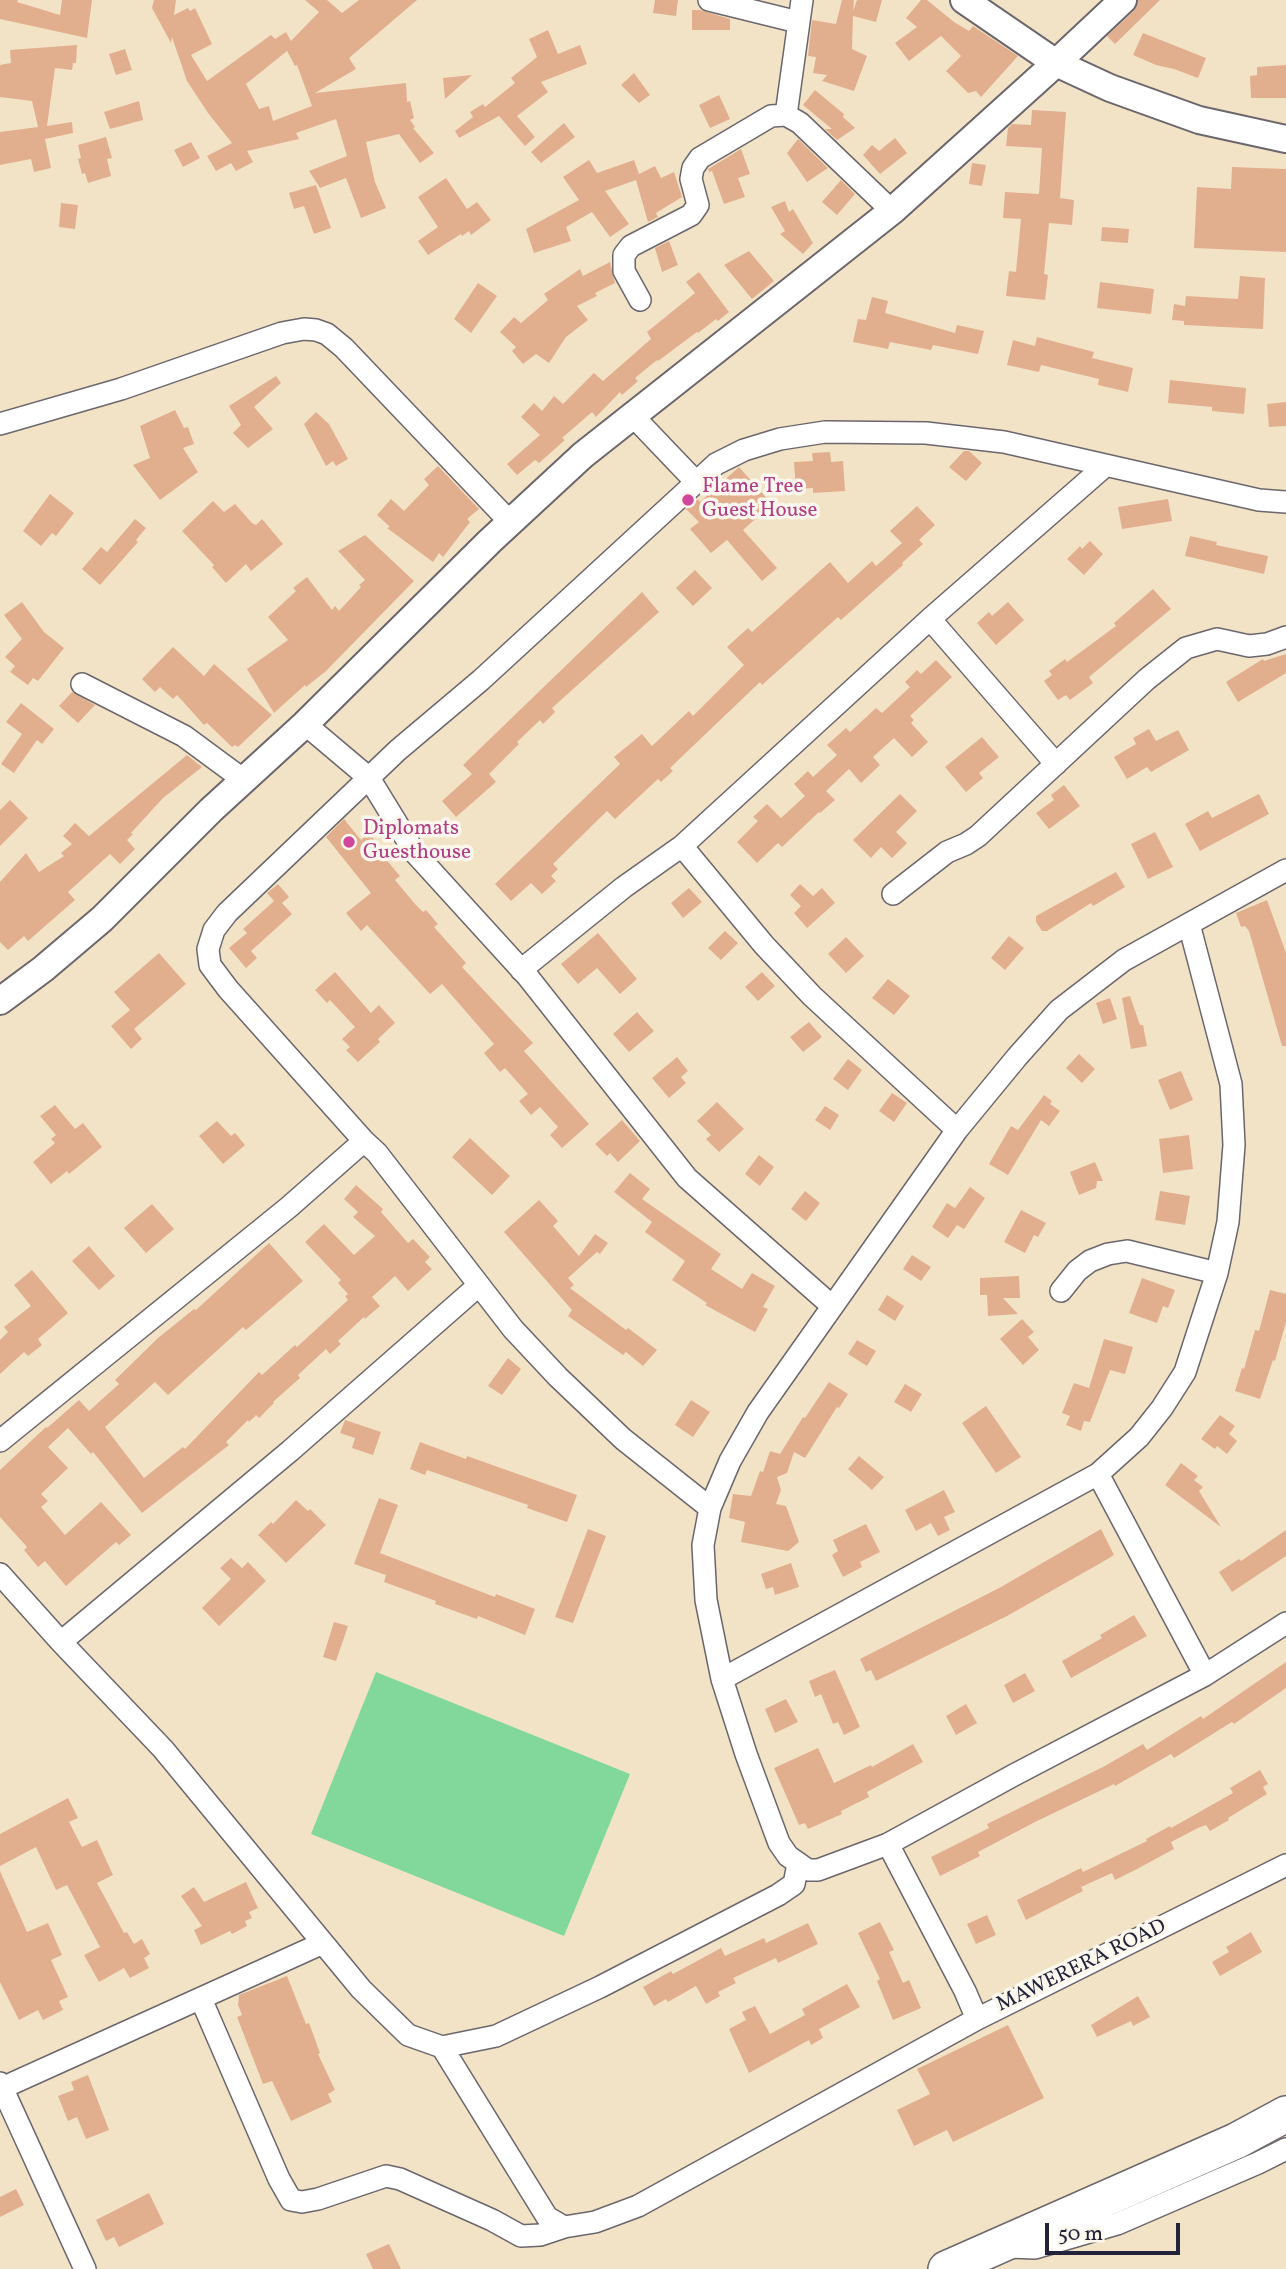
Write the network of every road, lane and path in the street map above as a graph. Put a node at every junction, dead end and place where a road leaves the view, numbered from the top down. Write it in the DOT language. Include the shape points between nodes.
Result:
graph roads {
  1 [pos="709,0"];
  2 [pos="802,0"];
  3 [pos="964,0"];
  4 [pos="1123,0"];
  5 [pos="798,22"];
  6 [pos="1056,63"];
  7 [pos="786,115"];
  8 [pos="1286,139"];
  9 [pos="892,211"];
  10 [pos="640,300"];
  11 [pos="632,415"];
  12 [pos="0,424"];
  13 [pos="1105,466"];
  14 [pos="696,482"];
  15 [pos="1286,502"];
  16 [pos="510,522"];
  17 [pos="930,619"];
  18 [pos="1286,637"];
  19 [pos="82,684"];
  20 [pos="305,724"];
  21 [pos="1056,764"];
  22 [pos="369,778"];
  23 [pos="245,780"];
  24 [pos="682,846"];
  25 [pos="1286,870"];
  26 [pos="893,894"];
  27 [pos="1189,924"];
  28 [pos="521,970"];
  29 [pos="0,1002"];
  30 [pos="957,1130"];
  31 [pos="364,1141"];
  32 [pos="1217,1273"];
  33 [pos="478,1286"];
  34 [pos="1060,1292"];
  35 [pos="832,1306"];
  36 [pos="0,1441"];
  37 [pos="1098,1474"];
  38 [pos="710,1508"];
  39 [pos="0,1574"];
  40 [pos="1286,1623"];
  41 [pos="61,1642"];
  42 [pos="1205,1675"];
  43 [pos="722,1679"];
  44 [pos="888,1844"];
  45 [pos="798,1864"];
  46 [pos="1283,1874"];
  47 [pos="323,1943"];
  48 [pos="201,1999"];
  49 [pos="977,2018"];
  50 [pos="442,2047"];
  51 [pos="1,2086"];
  52 [pos="1286,2114"];
  53 [pos="1286,2149"];
  54 [pos="565,2227"];
  55 [pos="994,2247"];
  56 [pos="82,2268"];
  57 [pos="946,2269"];
  1 -- 5 [label="street"];
  2 -- 5 [label="street"];
  3 -- 6 [label="street"];
  4 -- 6 [label="street"];
  5 -- 7 [label="street"];
  6 -- 8 [label="street" via="1154,105"];
  6 -- 9 [label="street"];
  7 -- 9 [label="street"];
  7 -- 10 [label="street" via="771,116 700,158 691,178 698,205 691,215 631,246 624,255 624,271"];
  9 -- 11 [label="street"];
  11 -- 14 [label="street"];
  11 -- 16 [label="street"];
  12 -- 16 [label="street" via="133,385 282,333 316,330 344,348"];
  13 -- 14 [label="street" via="1004,442 926,433 825,432 744,450 716,464"];
  13 -- 15 [label="street"];
  13 -- 17 [label="street"];
  14 -- 22 [label="street"];
  16 -- 20 [label="street"];
  17 -- 21 [label="street"];
  17 -- 24 [label="street"];
  18 -- 21 [label="street" via="1267,645 1217,639 1186,648"];
  19 -- 23 [label="street" via="184,736"];
  20 -- 22 [label="street"];
  20 -- 23 [label="street"];
  21 -- 26 [label="street" via="978,836 947,852"];
  22 -- 28 [label="street" via="415,853"];
  22 -- 31 [label="street" via="227,913 214,930 208,949 210,965 228,989"];
  23 -- 29 [label="street" via="102,919"];
  24 -- 28 [label="street"];
  24 -- 30 [label="street" via="812,996"];
  25 -- 27 [label="street"];
  27 -- 30 [label="street" via="1124,960 1059,1010"];
  27 -- 32 [label="street" via="1231,1084 1234,1145 1228,1222"];
  28 -- 35 [label="street" via="687,1178"];
  30 -- 35 [label="street"];
  31 -- 33 [label="street"];
  31 -- 36 [label="street" via="289,1208"];
  32 -- 34 [label="street" via="1127,1251 1090,1261"];
  32 -- 37 [label="street" via="1185,1372 1139,1437"];
  33 -- 38 [label="street" via="567,1386"];
  33 -- 41 [label="street"];
  35 -- 38 [label="street" via="758,1412"];
  37 -- 42 [label="street"];
  37 -- 43 [label="street"];
  38 -- 43 [label="street" via="703,1545 706,1600"];
  39 -- 41 [label="street"];
  40 -- 42 [label="street"];
  41 -- 47 [label="street" via="163,1749"];
  42 -- 44 [label="street"];
  43 -- 45 [label="street" via="779,1843"];
  44 -- 45 [label="street" via="818,1870"];
  44 -- 49 [label="street, MAWERERA ROAD"];
  45 -- 50 [label="street" via="794,1884 778,1895 600,1987 496,2036"];
  46 -- 49 [label="street, MAWERERA ROAD"];
  47 -- 48 [label="street"];
  47 -- 50 [label="street" via="408,2035"];
  48 -- 51 [label="street"];
  48 -- 54 [label="street" via="291,2200 318,2199 386,2176 521,2236"];
  49 -- 54 [label="street" via="638,2206 596,2222"];
  50 -- 54 [label="street" via="547,2217"];
  51 -- 56 [label="street"];
  52 -- 55 [label="highway" via="1236,2141"];
  53 -- 55 [label="street" via="1117,2224 1035,2248"];
  55 -- 57 [label="highway"];
}
